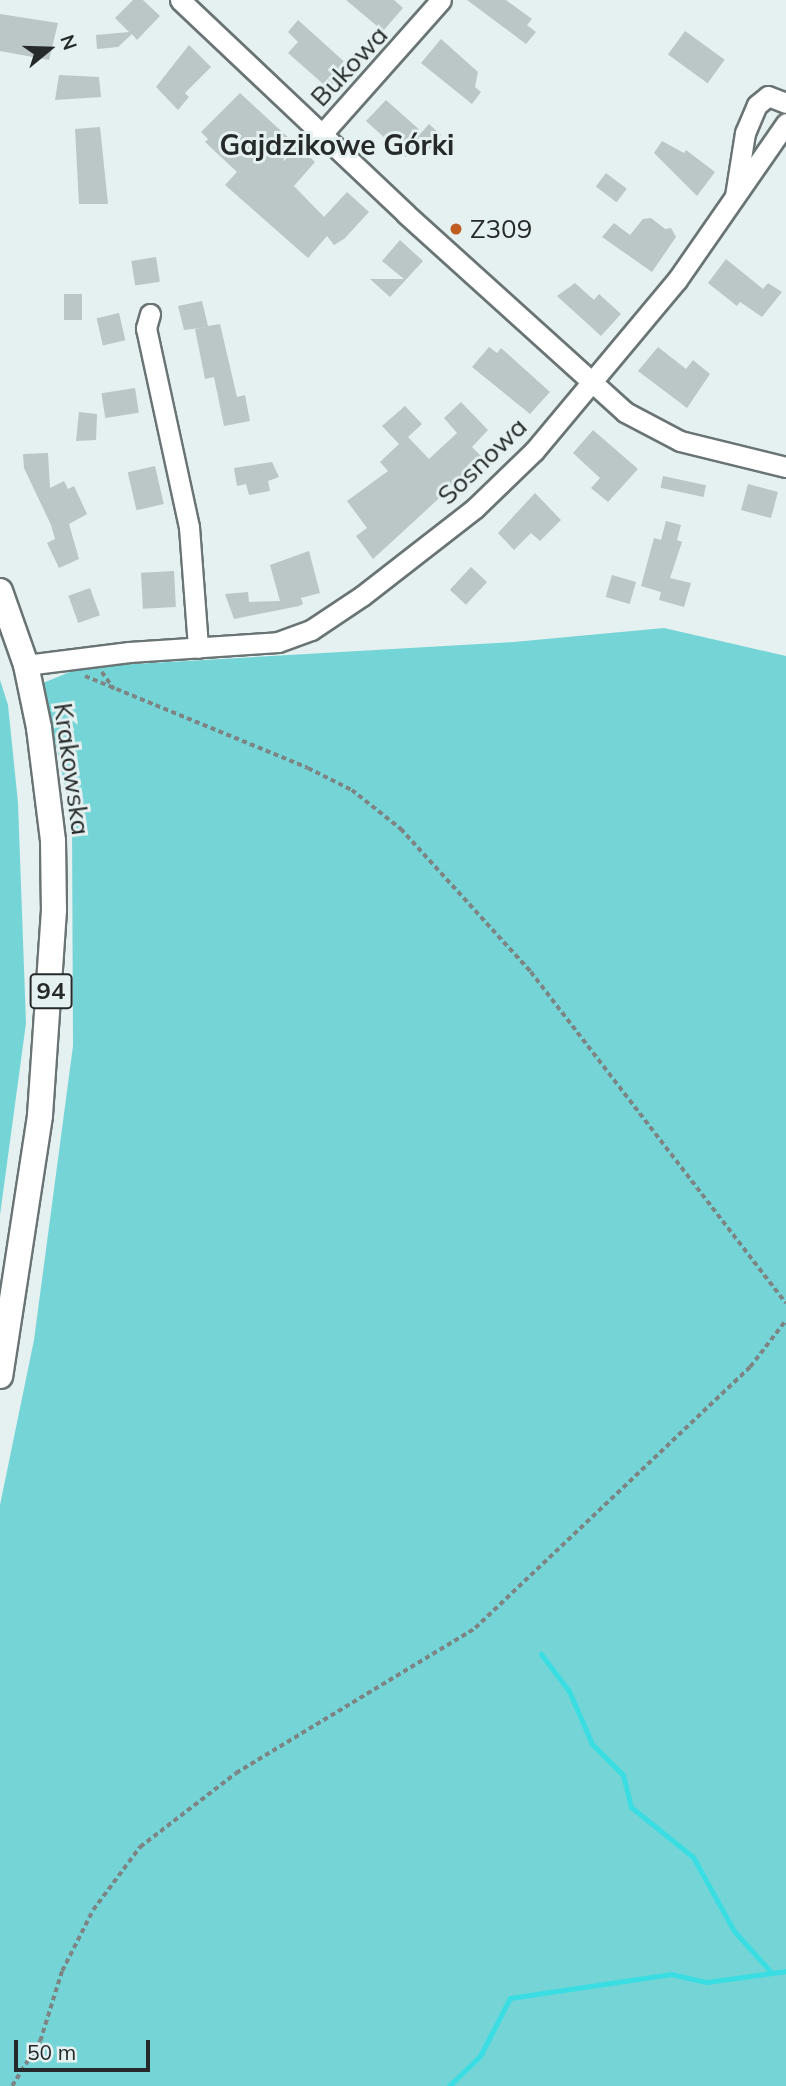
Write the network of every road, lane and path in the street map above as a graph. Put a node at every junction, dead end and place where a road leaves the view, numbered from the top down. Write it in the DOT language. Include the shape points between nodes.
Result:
graph roads {
  1 [pos="180,0"];
  2 [pos="442,0"];
  3 [pos="786,103"];
  4 [pos="786,123"];
  5 [pos="322,134"];
  6 [pos="732,207"];
  7 [pos="150,314"];
  8 [pos="593,383"];
  9 [pos="786,467"];
  10 [pos="0,591"];
  11 [pos="198,648"];
  12 [pos="55,662"];
  13 [pos="26,666"];
  14 [pos="786,1303"];
  15 [pos="786,1320"];
  16 [pos="0,1376"];
  17 [pos="12,2086"];
  1 -- 5 [label="street"];
  2 -- 5 [label="street, Bukowa"];
  3 -- 6 [label="street, Sosnowa" via="768,96 757,105 746,133"];
  4 -- 6 [label="street, Sosnowa"];
  5 -- 8 [label="street"];
  6 -- 8 [label="street, Sosnowa"];
  7 -- 11 [label="street" via="146,328 189,527"];
  8 -- 9 [label="street" via="652,429 680,441"];
  8 -- 11 [label="street, Sosnowa" via="475,508 352,603 311,630 278,642"];
  10 -- 13 [label="main road, Krakowska / 94"];
  11 -- 12 [label="street, Sosnowa"];
  12 -- 13 [label="street, Sosnowa"];
  12 -- 14 [label="path" via="134,700 308,768 352,790 383,813 531,972"];
  13 -- 16 [label="main road, Krakowska / 94" via="47,779 53,936 40,1116"];
  15 -- 17 [label="path" via="750,1367 475,1628 236,1773 140,1847 93,1910 62,1971 40,2042"];
}
